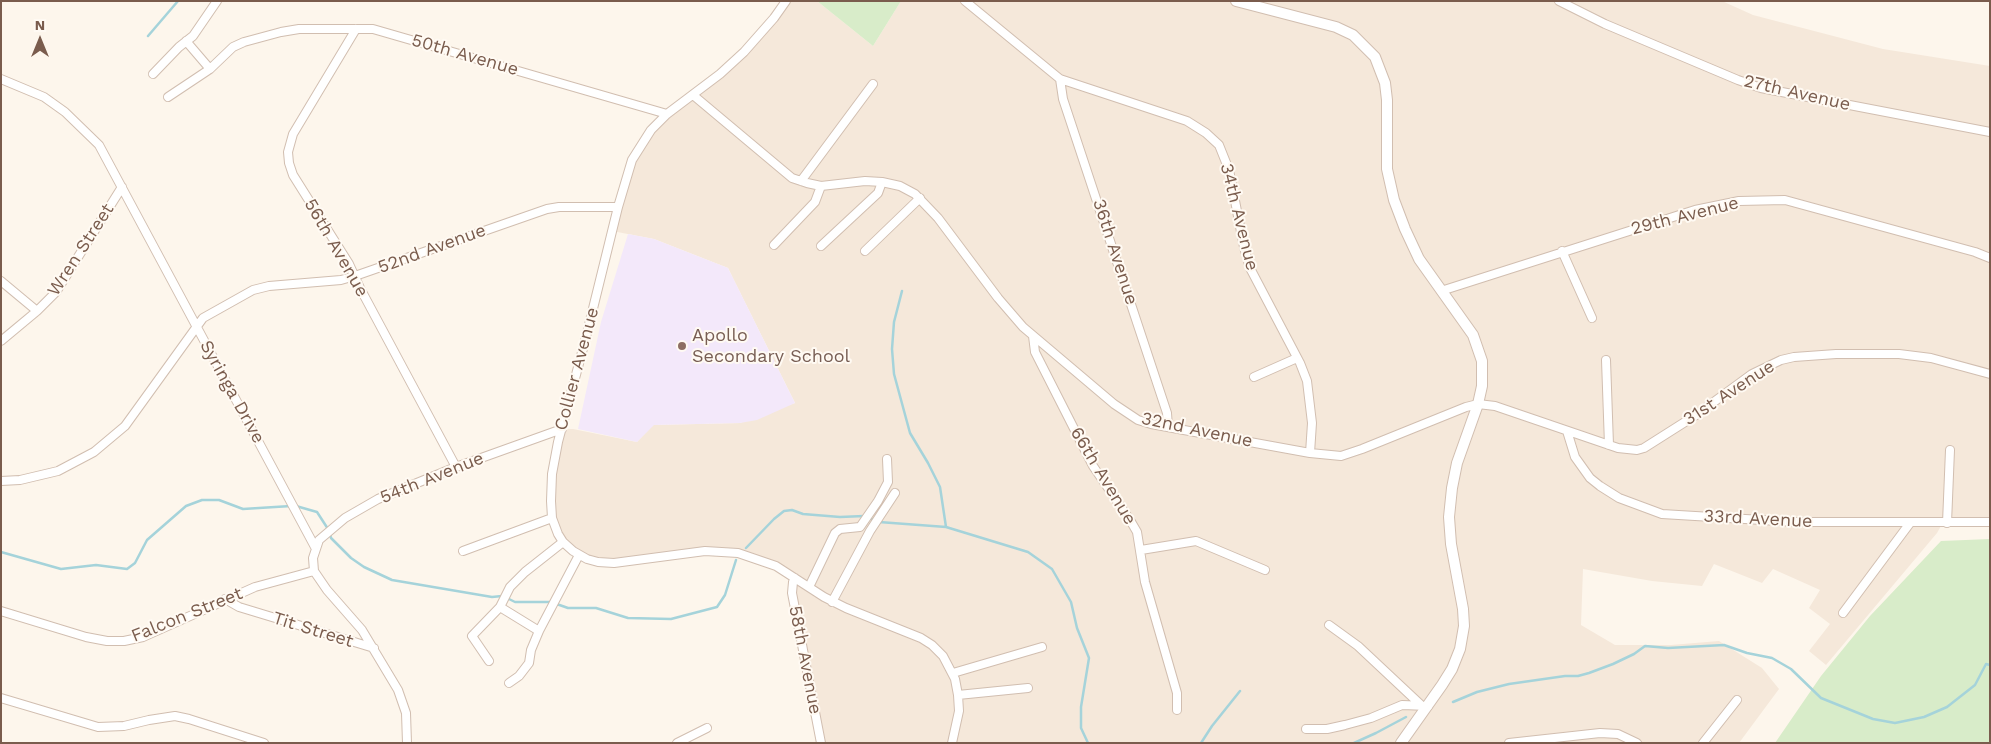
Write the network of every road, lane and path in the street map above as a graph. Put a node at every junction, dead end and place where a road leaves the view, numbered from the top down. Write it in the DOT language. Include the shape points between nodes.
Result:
graph roads {
  1 [pos="217,1"];
  2 [pos="786,1"];
  3 [pos="964,1"];
  4 [pos="1236,1"];
  5 [pos="1559,1"];
  6 [pos="356,30"];
  7 [pos="186,41"];
  8 [pos="210,69"];
  9 [pos="153,74"];
  10 [pos="1060,78"];
  11 [pos="1,79"];
  12 [pos="873,84"];
  13 [pos="693,95"];
  14 [pos="168,97"];
  15 [pos="667,114"];
  16 [pos="1990,132"];
  17 [pos="801,181"];
  18 [pos="882,182"];
  19 [pos="821,186"];
  20 [pos="122,187"];
  21 [pos="920,198"];
  22 [pos="618,207"];
  23 [pos="774,245"];
  24 [pos="821,246"];
  25 [pos="866,251"];
  26 [pos="1562,251"];
  27 [pos="1990,258"];
  28 [pos="355,276"];
  29 [pos="1,282"];
  30 [pos="1441,291"];
  31 [pos="37,311"];
  32 [pos="1592,318"];
  33 [pos="196,327"];
  34 [pos="1033,336"];
  35 [pos="1,342"];
  36 [pos="1297,358"];
  37 [pos="1606,360"];
  38 [pos="1990,374"];
  39 [pos="1254,377"];
  40 [pos="1478,404"];
  41 [pos="1168,427"];
  42 [pos="562,429"];
  43 [pos="1567,431"];
  44 [pos="1610,445"];
  45 [pos="1950,450"];
  46 [pos="1310,454"];
  47 [pos="887,460"];
  48 [pos="456,466"];
  49 [pos="1,480"];
  50 [pos="895,493"];
  51 [pos="552,518"];
  52 [pos="1990,522"];
  53 [pos="1910,523"];
  54 [pos="1947,524"];
  55 [pos="563,542"];
  56 [pos="315,547"];
  57 [pos="463,550"];
  58 [pos="1141,550"];
  59 [pos="579,555"];
  60 [pos="1265,570"];
  61 [pos="314,571"];
  62 [pos="795,578"];
  63 [pos="808,587"];
  64 [pos="224,600"];
  65 [pos="832,602"];
  66 [pos="500,607"];
  67 [pos="1,611"];
  68 [pos="1843,612"];
  69 [pos="1329,625"];
  70 [pos="540,631"];
  71 [pos="1042,647"];
  72 [pos="374,648"];
  73 [pos="489,661"];
  74 [pos="953,673"];
  75 [pos="509,683"];
  76 [pos="1028,688"];
  77 [pos="958,696"];
  78 [pos="1,698"];
  79 [pos="1737,700"];
  80 [pos="1425,706"];
  81 [pos="1177,710"];
  82 [pos="707,728"];
  83 [pos="1306,729"];
  84 [pos="264,743"];
  85 [pos="407,743"];
  86 [pos="677,743"];
  87 [pos="821,743"];
  88 [pos="952,743"];
  89 [pos="1401,743"];
  90 [pos="1509,743"];
  91 [pos="1637,743"];
  92 [pos="1703,743"];
  1 -- 7 [label="street"];
  2 -- 13 [label="street, Collier Avenue" via="744,52"];
  3 -- 10 [label="street, 34th Avenue"];
  4 -- 30 [label="street" via="1336,27 1353,35 1375,57 1381,68 1387,100 1388,181 1404,229"];
  5 -- 16 [label="street, 27th Avenue" via="1761,88"];
  6 -- 8 [label="street, 50th Avenue" via="299,29 258,37 233,47"];
  6 -- 15 [label="street, 50th Avenue" via="382,30"];
  6 -- 28 [label="street, 56th Avenue" via="300,120 288,152 293,175"];
  7 -- 8 [label="street"];
  7 -- 9 [label="street"];
  8 -- 14 [label="street, 50th Avenue"];
  10 -- 36 [label="street, 34th Avenue" via="1179,118 1206,133 1219,145 1230,170 1250,268"];
  10 -- 41 [label="street, 36th Avenue" via="1063,100 1167,413"];
  11 -- 20 [label="street, Syringa Drive" via="44,97 66,112 99,145"];
  12 -- 17 [label="street"];
  13 -- 15 [label="street, Collier Avenue"];
  13 -- 17 [label="street, 32nd Avenue" via="784,172"];
  15 -- 22 [label="street, Collier Avenue" via="651,130 632,160"];
  17 -- 19 [label="street, 32nd Avenue"];
  18 -- 19 [label="street, 32nd Avenue"];
  18 -- 21 [label="street, 32nd Avenue" via="900,186"];
  18 -- 24 [label="street" via="878,193"];
  19 -- 23 [label="street" via="814,202"];
  20 -- 31 [label="street, Wren Street" via="56,292"];
  20 -- 33 [label="street, Syringa Drive"];
  21 -- 25 [label="street"];
  21 -- 34 [label="street, 32nd Avenue" via="998,298"];
  22 -- 28 [label="street, 52nd Avenue" via="559,207 535,212"];
  22 -- 42 [label="street, Collier Avenue"];
  26 -- 27 [label="street, 29th Avenue" via="1696,210 1764,199 1785,200"];
  26 -- 30 [label="street, 29th Avenue"];
  26 -- 32 [label="street"];
  28 -- 33 [label="street, 52nd Avenue" via="261,287 203,318"];
  28 -- 48 [label="street, 56th Avenue"];
  29 -- 31 [label="street, Wren Street"];
  30 -- 40 [label="street" via="1477,346 1483,374"];
  31 -- 35 [label="street, Wren Street"];
  33 -- 49 [label="street, 52nd Avenue" via="125,426 94,452 58,471 20,480"];
  33 -- 56 [label="street, Syringa Drive"];
  34 -- 41 [label="street, 32nd Avenue" via="1129,414 1150,424"];
  34 -- 58 [label="street, 66th Avenue" via="1034,352 1093,466 1134,526"];
  36 -- 39 [label="street"];
  36 -- 46 [label="street, 34th Avenue" via="1310,393"];
  37 -- 44 [label="street"];
  38 -- 44 [label="street, 31st Avenue" via="1931,358 1899,354 1794,357 1752,374 1644,448 1627,450"];
  40 -- 43 [label="street, 31st Avenue" via="1495,406"];
  40 -- 46 [label="street, 32nd Avenue" via="1341,456"];
  40 -- 80 [label="street" via="1457,463 1449,517 1463,609 1460,649 1452,669"];
  41 -- 46 [label="street, 32nd Avenue"];
  42 -- 48 [label="street, 54th Avenue"];
  42 -- 51 [label="street, Collier Avenue" via="552,474"];
  43 -- 44 [label="street, 31st Avenue"];
  43 -- 53 [label="street, 33rd Avenue" via="1575,457 1590,478 1619,498 1662,514 1796,522"];
  45 -- 54 [label="street"];
  47 -- 63 [label="street" via="888,482 864,523 858,528 840,529 835,533"];
  48 -- 56 [label="street, 54th Avenue" via="378,499 335,525"];
  50 -- 65 [label="street"];
  51 -- 55 [label="street, Collier Avenue"];
  51 -- 57 [label="street"];
  52 -- 54 [label="street, 33rd Avenue"];
  53 -- 54 [label="street, 33rd Avenue"];
  53 -- 68 [label="street"];
  55 -- 59 [label="street, Collier Avenue"];
  55 -- 66 [label="street" via="510,587"];
  56 -- 61 [label="street, Syringa Drive"];
  58 -- 60 [label="street" via="1196,541"];
  58 -- 81 [label="street, 66th Avenue" via="1145,582 1177,693"];
  59 -- 62 [label="street, Collier Avenue" via="598,562 614,563 726,551 761,560"];
  59 -- 70 [label="street"];
  61 -- 64 [label="street, Falcon Street" via="255,587"];
  61 -- 72 [label="street"];
  62 -- 63 [label="street, Collier Avenue"];
  62 -- 87 [label="street, 58th Avenue" via="792,593"];
  63 -- 65 [label="street, Collier Avenue"];
  64 -- 67 [label="street, Falcon Street" via="143,637 124,641 86,637"];
  64 -- 72 [label="street, Tit Street"];
  65 -- 74 [label="street, Collier Avenue" via="921,638 944,656"];
  66 -- 70 [label="street"];
  66 -- 73 [label="street" via="472,636"];
  69 -- 80 [label="street" via="1358,646"];
  70 -- 75 [label="street" via="529,663"];
  71 -- 74 [label="street"];
  72 -- 85 [label="street" via="398,690 406,713"];
  74 -- 77 [label="street, Collier Avenue"];
  76 -- 77 [label="street"];
  77 -- 88 [label="street, Collier Avenue" via="959,711"];
  78 -- 84 [label="street" via="98,727 124,726 175,716"];
  79 -- 92 [label="street"];
  80 -- 83 [label="street" via="1402,705 1346,725"];
  80 -- 89 [label="street"];
  82 -- 86 [label="street"];
  90 -- 91 [label="street" via="1609,733"];
}
